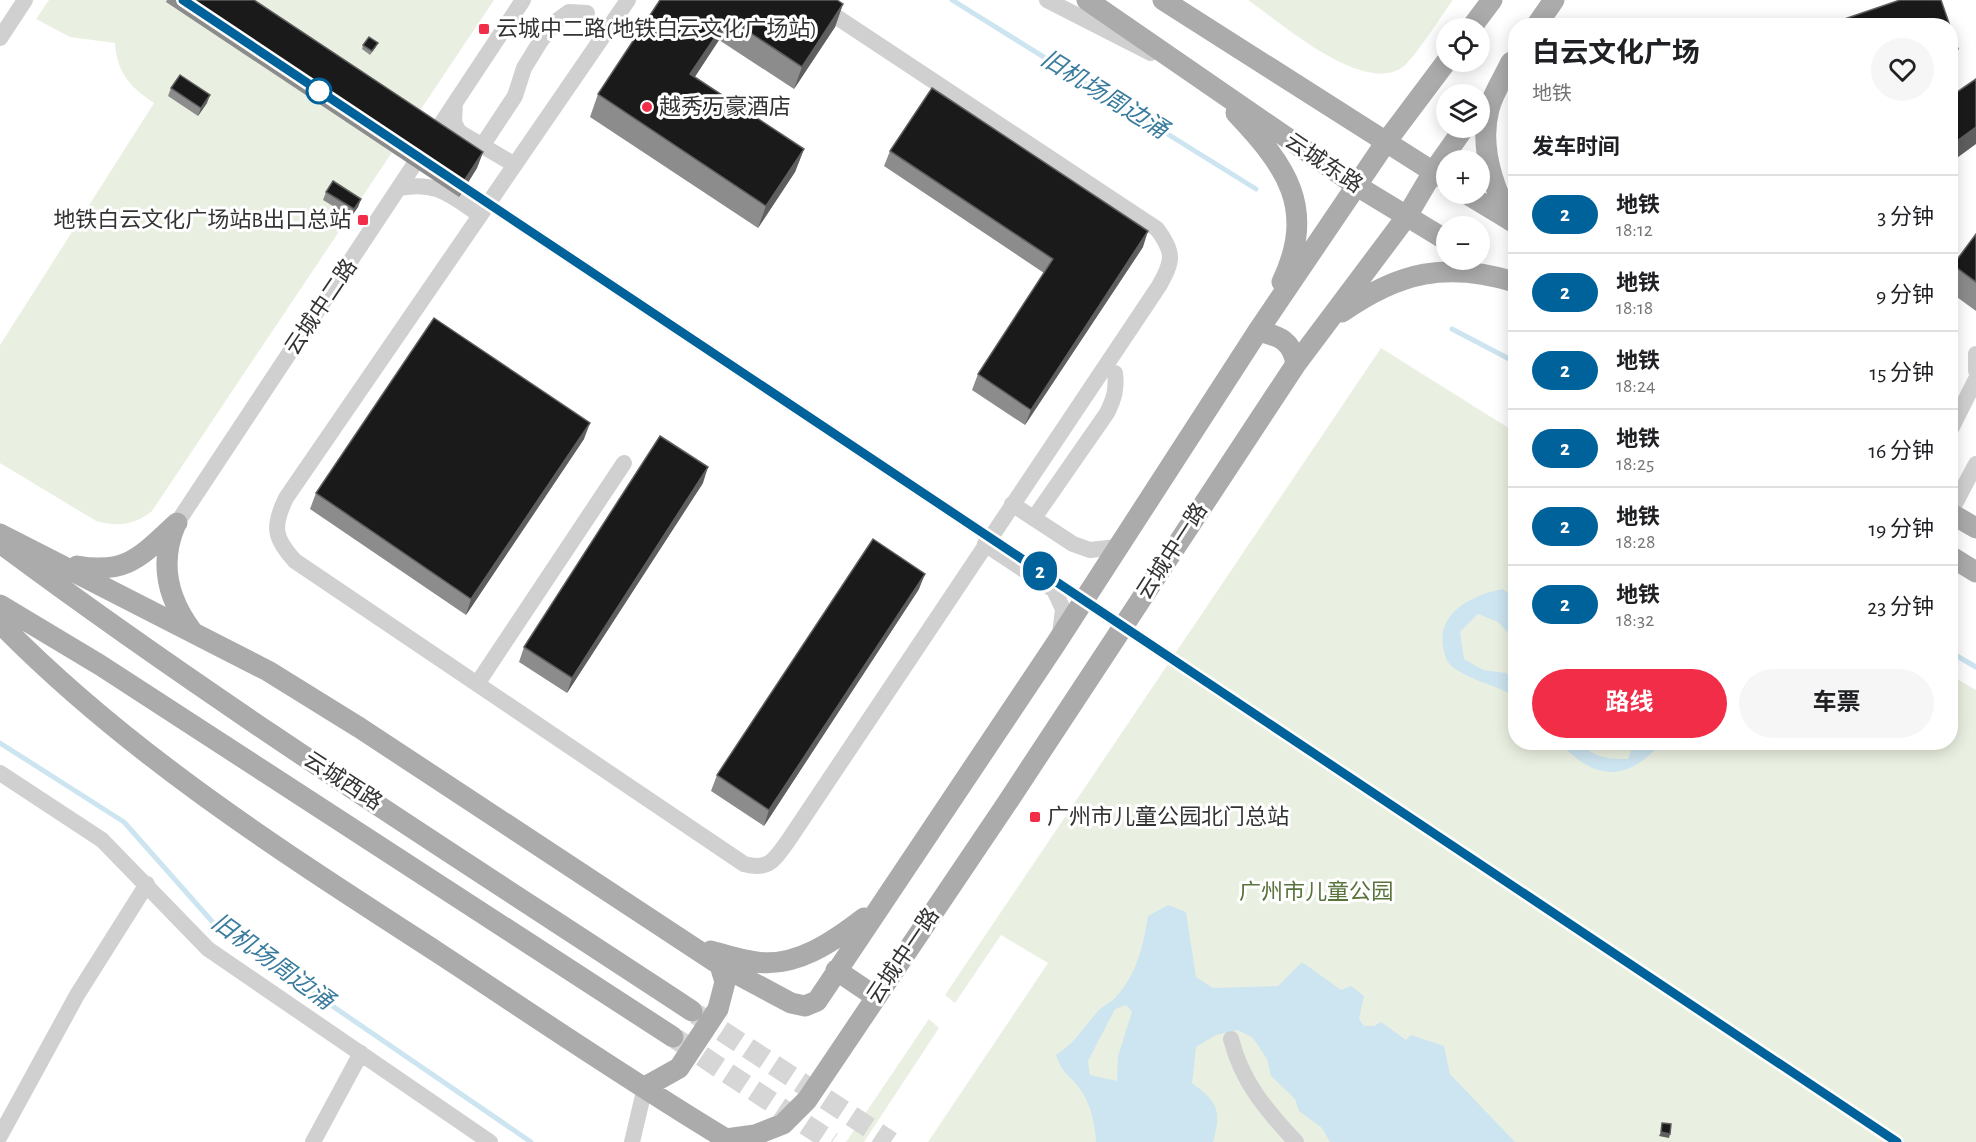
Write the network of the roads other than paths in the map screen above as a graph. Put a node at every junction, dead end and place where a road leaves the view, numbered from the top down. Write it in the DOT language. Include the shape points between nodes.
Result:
graph roads {
  1 [pos="26,0"];
  2 [pos="523,0"];
  3 [pos="628,0"];
  4 [pos="811,0"];
  5 [pos="1047,0"];
  6 [pos="1087,0"];
  7 [pos="1163,0"];
  8 [pos="1177,0"];
  9 [pos="1492,0"];
  10 [pos="1554,0"];
  11 [pos="587,13"];
  12 [pos="1478,18"];
  13 [pos="1542,18"];
  14 [pos="0,38"];
  15 [pos="1227,40"];
  16 [pos="1508,66"];
  17 [pos="1508,69"];
  18 [pos="1438,72"];
  19 [pos="1206,80"];
  20 [pos="1490,91"];
  21 [pos="455,102"];
  22 [pos="1386,142"];
  23 [pos="482,146"];
  24 [pos="515,165"];
  25 [pos="1436,174"];
  26 [pos="1436,180"];
  27 [pos="1357,186"];
  28 [pos="400,188"];
  29 [pos="1483,204"];
  30 [pos="1508,211"];
  31 [pos="480,215"];
  32 [pos="1407,216"];
  33 [pos="1508,219"];
  34 [pos="1436,234"];
  35 [pos="1490,267"];
  36 [pos="1508,278"];
  37 [pos="1508,280"];
  38 [pos="1327,322"];
  39 [pos="1258,331"];
  40 [pos="1976,354"];
  41 [pos="1296,364"];
  42 [pos="1976,371"];
  43 [pos="1114,373"];
  44 [pos="1976,379"];
  45 [pos="1958,415"];
  46 [pos="624,463"];
  47 [pos="1976,464"];
  48 [pos="1958,498"];
  49 [pos="1012,504"];
  50 [pos="1034,518"];
  51 [pos="1958,518"];
  52 [pos="177,522"];
  53 [pos="1976,528"];
  54 [pos="0,534"];
  55 [pos="0,544"];
  56 [pos="985,544"];
  57 [pos="1118,547"];
  58 [pos="1958,561"];
  59 [pos="61,564"];
  60 [pos="1976,572"];
  61 [pos="0,605"];
  62 [pos="0,623"];
  63 [pos="195,634"];
  64 [pos="1060,636"];
  65 [pos="477,684"];
  66 [pos="0,773"];
  67 [pos="147,884"];
  68 [pos="881,905"];
  69 [pos="689,946"];
  70 [pos="720,965"];
  71 [pos="836,970"];
  72 [pos="876,997"];
  73 [pos="692,1011"];
  74 [pos="673,1037"];
  75 [pos="1231,1039"];
  76 [pos="361,1053"];
  77 [pos="645,1087"];
  78 [pos="0,1136"];
  79 [pos="313,1142"];
  80 [pos="490,1142"];
  81 [pos="632,1142"];
  82 [pos="1296,1142"];
  1 -- 14 [label="street"];
  2 -- 21 [label="street, 云城中二路"];
  3 -- 24 [label="street"];
  4 -- 49 [label="street" via="1157,229 1168,243 1171,264 1160,286"];
  5 -- 19 [label="street, 云城东路"];
  6 -- 19 [label="main road, 云城东路"];
  7 -- 15 [label="main road"];
  8 -- 15 [label="street"];
  9 -- 12 [label="main road"];
  10 -- 13 [label="main road"];
  11 -- 23 [label="street" via="569,12 549,30 524,68 515,96"];
  15 -- 22 [label="main road"];
  16 -- 20 [label="main road"];
  17 -- 30 [label="main road" via="1489,107 1485,142 1494,182"];
  18 -- 22 [label="main road, 云城中一路"];
  19 -- 27 [label="main road, 云城东路"];
  19 -- 39 [label="main road" via="1277,159 1296,202 1293,251"];
  21 -- 23 [label="street" via="454,122 459,132"];
  21 -- 28 [label="street, 云城中二路"];
  22 -- 25 [label="main road"];
  22 -- 27 [label="main road, 云城中一路"];
  23 -- 24 [label="street"];
  24 -- 31 [label="street"];
  26 -- 32 [label="main road, 云城中一路"];
  27 -- 32 [label="main road, 云城东路"];
  27 -- 39 [label="main road, 云城中一路"];
  28 -- 31 [label="street" via="421,184 435,187"];
  28 -- 52 [label="street, 云城中二路"];
  29 -- 33 [label="main road"];
  31 -- 65 [label="street" via="276,517 277,534 295,561"];
  32 -- 34 [label="main road, 云城东路"];
  32 -- 38 [label="main road, 云城中一路"];
  35 -- 36 [label="main road"];
  37 -- 38 [label="main road" via="1487,273 1464,272 1401,278 1372,291"];
  38 -- 41 [label="main road, 云城中一路"];
  39 -- 41 [label="main road" via="1284,339 1294,352"];
  39 -- 57 [label="main road, 云城中一路"];
  40 -- 42 [label="street"];
  41 -- 72 [label="main road, 云城中一路"];
  43 -- 50 [label="street" via="1117,386 1107,413"];
  44 -- 45 [label="street"];
  46 -- 65 [label="street"];
  47 -- 48 [label="street"];
  49 -- 50 [label="street"];
  49 -- 56 [label="street"];
  50 -- 57 [label="street" via="1073,544 1090,550"];
  51 -- 53 [label="main road"];
  52 -- 59 [label="main road" via="122,566 101,570"];
  52 -- 63 [label="main road" via="167,554 169,590"];
  54 -- 59 [label="main road, 云城中一路"];
  55 -- 73 [label="main road, 云城西路" via="214,697"];
  56 -- 64 [label="street" via="1053,590 1063,609"];
  56 -- 65 [label="street" via="788,841 772,862 757,868 744,864"];
  57 -- 64 [label="main road, 云城中一路"];
  58 -- 60 [label="main road"];
  59 -- 63 [label="main road, 云城中一路"];
  61 -- 74 [label="main road, 云城西路" via="100,665"];
  62 -- 77 [label="main road, 云城中一路" via="117,730 219,808"];
  63 -- 69 [label="main road, 云城中一路" via="303,692"];
  64 -- 68 [label="main road, 云城中一路"];
  66 -- 67 [label="street" via="102,840"];
  67 -- 76 [label="street" via="208,949"];
  67 -- 78 [label="street" via="77,995"];
  68 -- 69 [label="main road" via="831,944 784,960 757,963"];
  68 -- 71 [label="main road, 云城中一路"];
  69 -- 70 [label="main road, 云城中一路"];
  70 -- 71 [label="main road, 云城中一路" via="790,1003 805,1006 817,1001"];
  70 -- 77 [label="main road" via="725,982 718,1009 679,1068"];
  71 -- 72 [label="main road"];
  72 -- 77 [label="main road, 云城中一路" via="807,1100 783,1124 755,1135 726,1139"];
  75 -- 82 [label="street" via="1243,1077"];
  76 -- 79 [label="street"];
  76 -- 80 [label="street"];
  77 -- 81 [label="street"];
}
